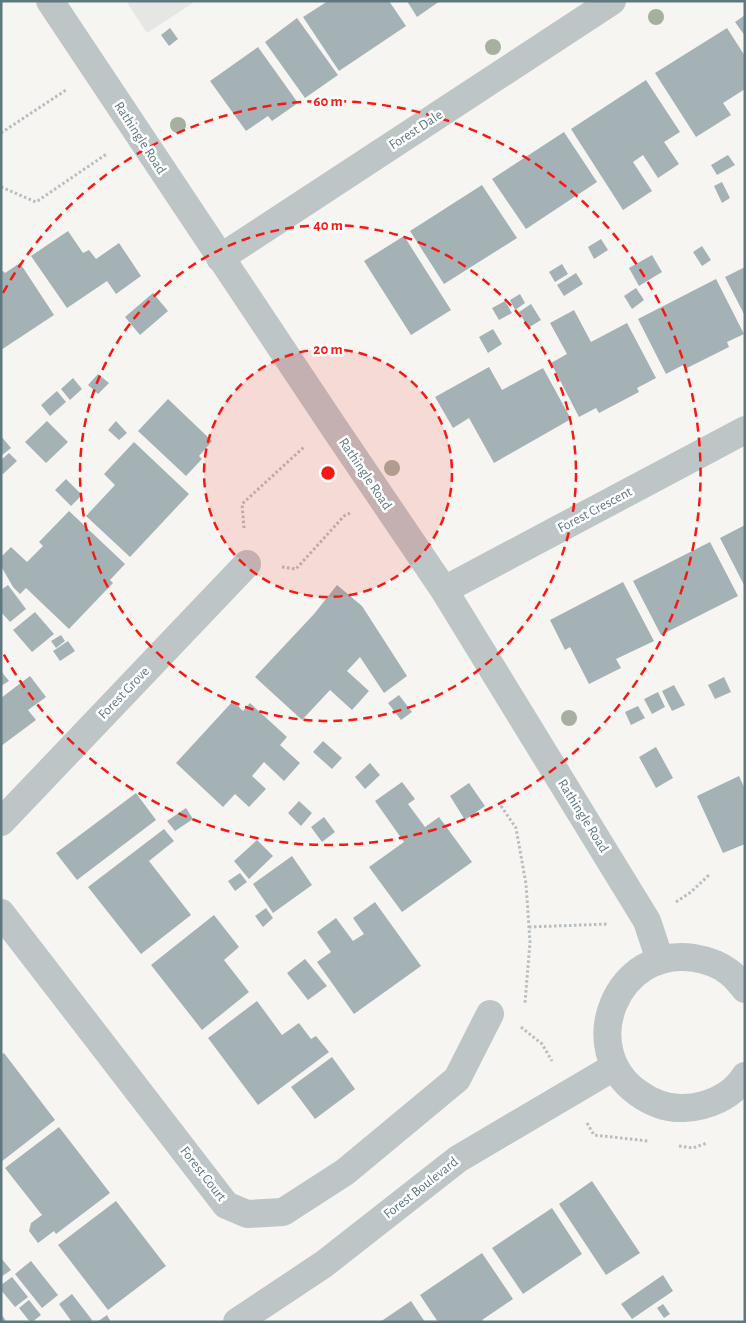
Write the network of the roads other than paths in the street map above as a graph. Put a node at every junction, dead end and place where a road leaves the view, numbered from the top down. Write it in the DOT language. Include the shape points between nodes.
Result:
graph roads {
  1 [pos="50,1"];
  2 [pos="612,1"];
  3 [pos="220,258"];
  4 [pos="745,430"];
  5 [pos="247,564"];
  6 [pos="444,590"];
  7 [pos="1,822"];
  8 [pos="1,913"];
  9 [pos="660,960"];
  10 [pos="745,988"];
  11 [pos="490,1014"];
  12 [pos="614,1066"];
  13 [pos="745,1076"];
  14 [pos="237,1322"];
  1 -- 3 [label="street, Rathingle Road"];
  2 -- 3 [label="street, Forest Dale"];
  3 -- 6 [label="street, Rathingle Road"];
  4 -- 6 [label="street, Forest Crescent"];
  5 -- 7 [label="street, Forest Grove"];
  6 -- 9 [label="street, Rathingle Road" via="647,920"];
  8 -- 11 [label="street, Forest Court" via="226,1205 247,1214 283,1212 345,1172 457,1079"];
  9 -- 10 [label="street" via="684,957 708,961 729,972"];
  9 -- 12 [label="street" via="636,972 619,991 609,1016 607,1041"];
  12 -- 13 [label="street" via="629,1087 650,1102 673,1109 698,1108 722,1098"];
  12 -- 14 [label="street, Forest Boulevard" via="458,1159 324,1264"];
}
